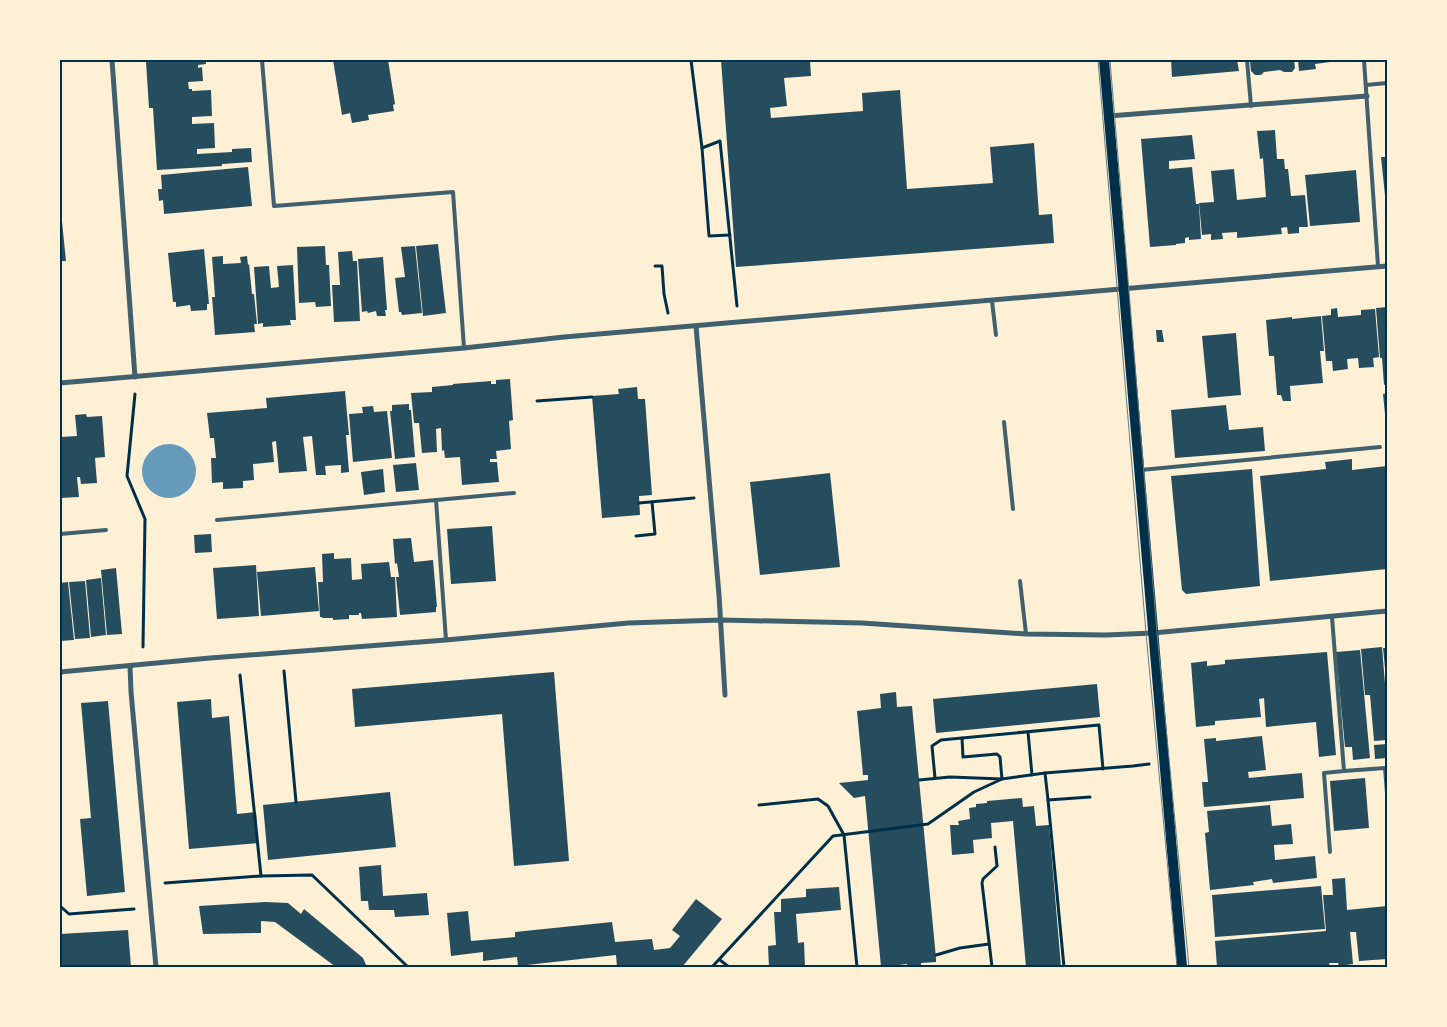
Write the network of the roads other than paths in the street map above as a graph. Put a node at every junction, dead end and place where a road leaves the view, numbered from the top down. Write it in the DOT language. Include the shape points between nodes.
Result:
graph roads {
  1 [pos="112,60"];
  2 [pos="262,60"];
  3 [pos="1104,60"];
  4 [pos="1247,60"];
  5 [pos="1364,60"];
  6 [pos="1387,83"];
  7 [pos="1366,85"];
  8 [pos="1367,96"];
  9 [pos="1251,106"];
  10 [pos="1108,116"];
  11 [pos="1378,266"];
  12 [pos="1387,266"];
  13 [pos="1123,289"];
  14 [pos="992,300"];
  15 [pos="696,326"];
  16 [pos="996,335"];
  17 [pos="464,348"];
  18 [pos="135,377"];
  19 [pos="60,383"];
  20 [pos="1004,422"];
  21 [pos="1380,446"];
  22 [pos="1139,470"];
  23 [pos="514,494"];
  24 [pos="436,500"];
  25 [pos="1013,508"];
  26 [pos="217,520"];
  27 [pos="106,530"];
  28 [pos="60,534"];
  29 [pos="1020,581"];
  30 [pos="1387,611"];
  31 [pos="1332,617"];
  32 [pos="721,620"];
  33 [pos="1153,633"];
  34 [pos="1026,634"];
  35 [pos="446,640"];
  36 [pos="130,666"];
  37 [pos="60,672"];
  38 [pos="725,695"];
  39 [pos="1344,771"];
  40 [pos="1387,793"];
  41 [pos="1330,852"];
  42 [pos="156,967"];
  43 [pos="1182,967"];
  1 -- 18 [label="street"];
  2 -- 17 [label="lane" via="274,206 453,192"];
  3 -- 10 [label="main road"];
  4 -- 9 [label="lane"];
  5 -- 7 [label="lane"];
  6 -- 7 [label="lane"];
  7 -- 8 [label="lane"];
  8 -- 9 [label="street"];
  8 -- 11 [label="lane"];
  9 -- 10 [label="street"];
  10 -- 13 [label="main road"];
  11 -- 12 [label="street"];
  11 -- 13 [label="street"];
  13 -- 14 [label="street"];
  13 -- 22 [label="main road"];
  14 -- 15 [label="street"];
  14 -- 16 [label="lane"];
  15 -- 17 [label="street"];
  15 -- 32 [label="street"];
  17 -- 18 [label="street"];
  18 -- 19 [label="street"];
  20 -- 25 [label="lane"];
  21 -- 22 [label="lane"];
  22 -- 33 [label="main road"];
  23 -- 24 [label="lane"];
  24 -- 26 [label="lane"];
  24 -- 35 [label="lane"];
  27 -- 28 [label="lane"];
  29 -- 34 [label="lane"];
  30 -- 31 [label="street"];
  31 -- 33 [label="street"];
  31 -- 39 [label="lane"];
  32 -- 34 [label="street" via="862,623"];
  32 -- 35 [label="street" via="628,623"];
  32 -- 38 [label="street"];
  33 -- 34 [label="street"];
  33 -- 43 [label="main road"];
  35 -- 36 [label="street"];
  36 -- 37 [label="street"];
  36 -- 42 [label="street"];
  39 -- 40 [label="lane" via="1385,768"];
  39 -- 41 [label="lane" via="1324,773"];
}
